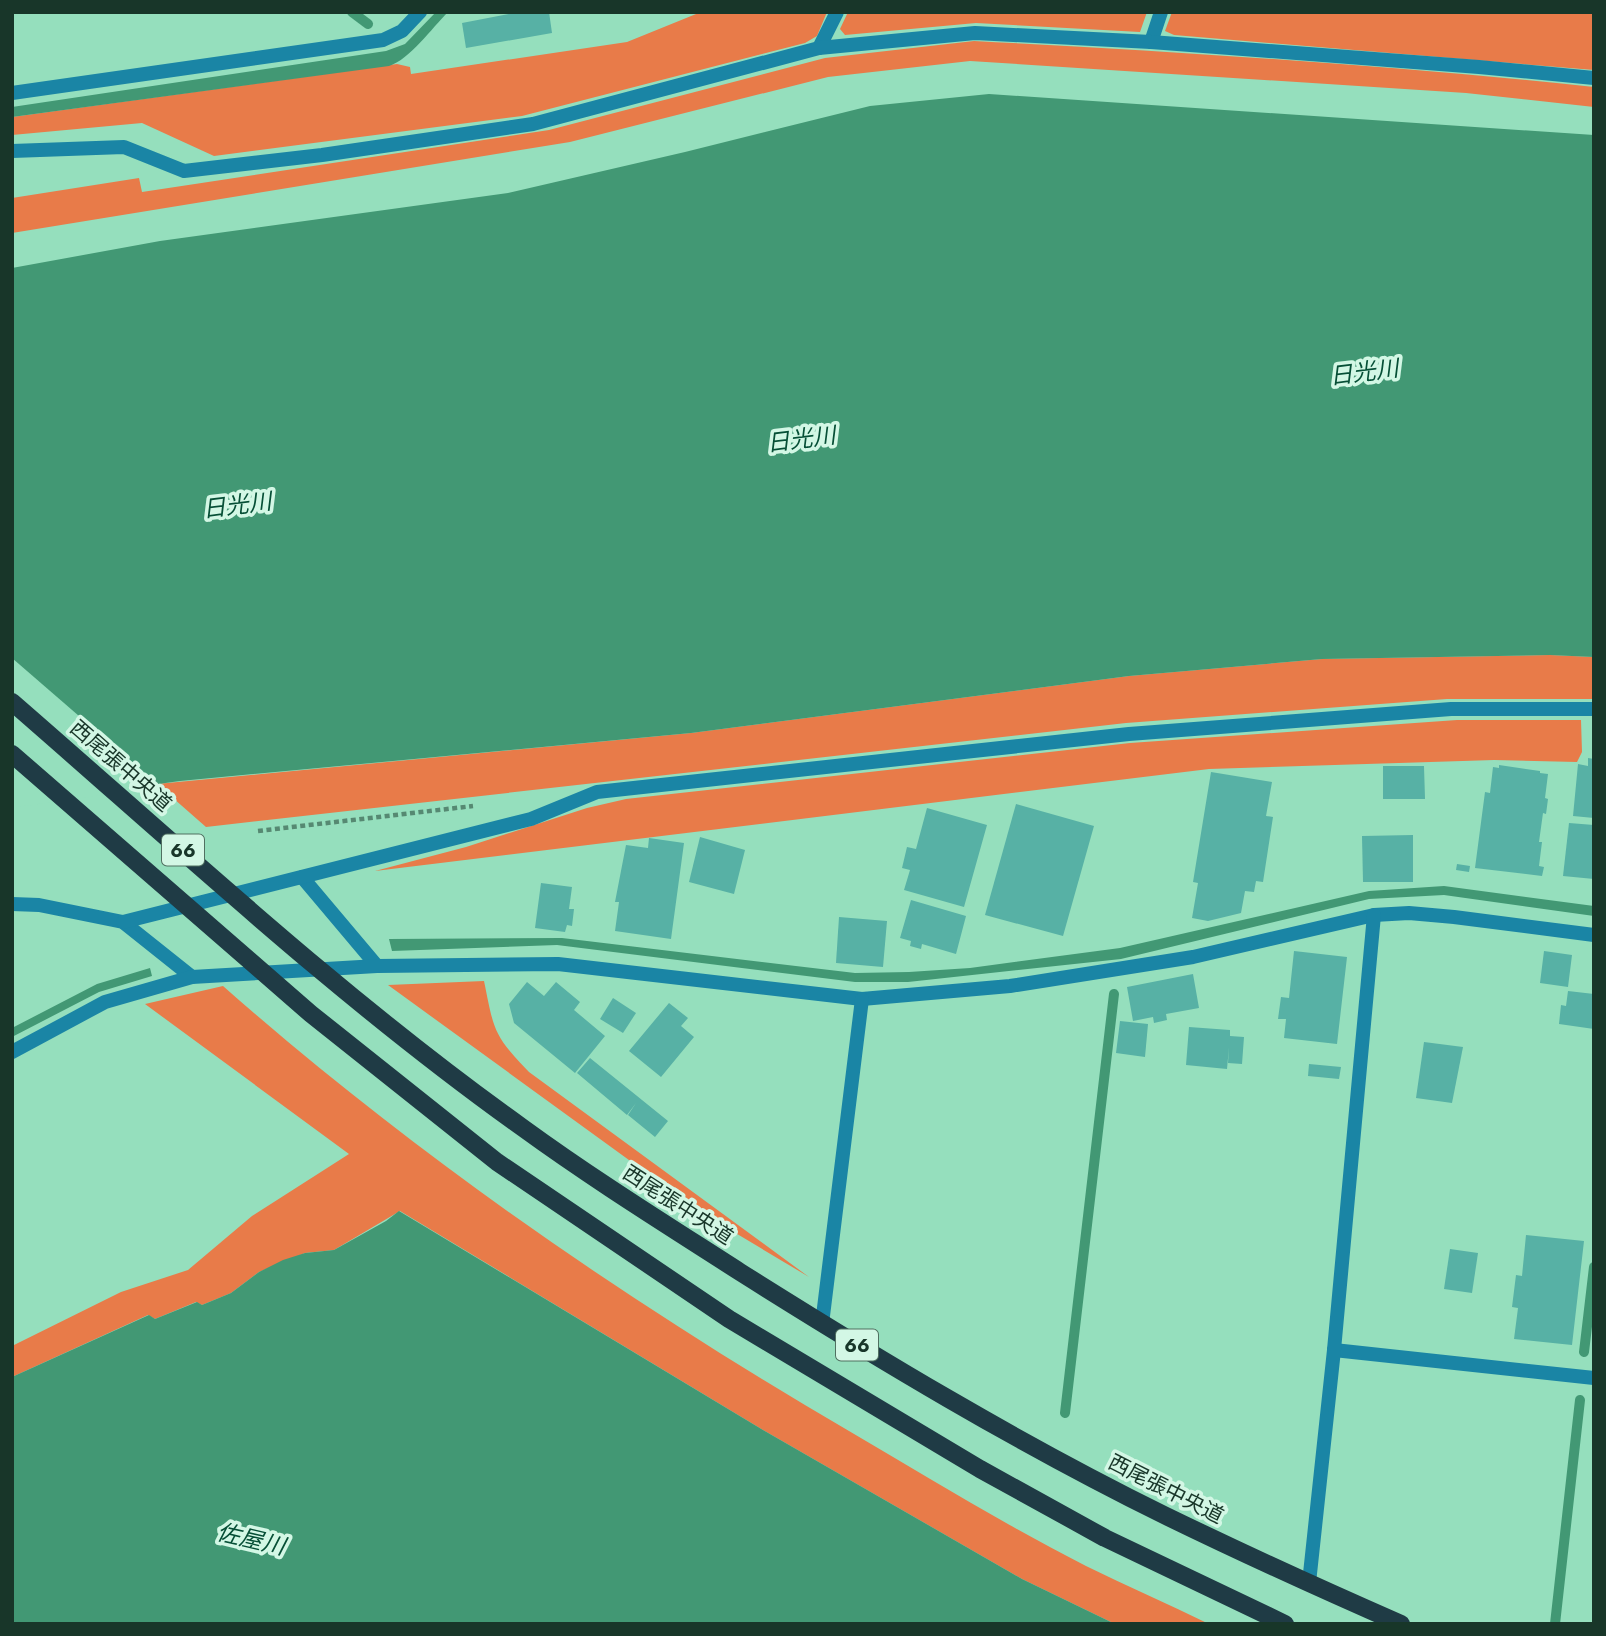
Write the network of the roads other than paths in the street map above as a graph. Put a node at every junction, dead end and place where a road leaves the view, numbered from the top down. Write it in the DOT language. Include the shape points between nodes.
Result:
graph roads {
  1 [pos="420,12"];
  2 [pos="837,12"];
  3 [pos="1161,12"];
  4 [pos="1151,42"];
  5 [pos="819,48"];
  6 [pos="1594,78"];
  7 [pos="12,93"];
  8 [pos="12,150"];
  9 [pos="12,702"];
  10 [pos="1594,709"];
  11 [pos="12,754"];
  12 [pos="302,877"];
  13 [pos="12,904"];
  14 [pos="1374,915"];
  15 [pos="123,922"];
  16 [pos="1594,935"];
  17 [pos="377,966"];
  18 [pos="192,977"];
  19 [pos="862,999"];
  20 [pos="12,1052"];
  21 [pos="822,1324"];
  22 [pos="1334,1350"];
  23 [pos="1594,1378"];
  24 [pos="1308,1583"];
  25 [pos="1285,1624"];
  26 [pos="1401,1624"];
  1 -- 7 [label="street" via="402,31 383,40"];
  2 -- 5 [label="street"];
  3 -- 4 [label="street"];
  4 -- 5 [label="street" via="975,33"];
  4 -- 6 [label="street"];
  5 -- 8 [label="street" via="533,124 322,155 184,171 124,147"];
  9 -- 21 [label="main road, 西尾張中央道 / 66" via="353,998 520,1126"];
  10 -- 12 [label="street" via="1451,709 1129,734 597,792 531,819"];
  11 -- 25 [label="main road, 66" via="311,1014 497,1162 729,1320 980,1469 1105,1538"];
  12 -- 15 [label="street"];
  12 -- 17 [label="street"];
  13 -- 15 [label="street"];
  14 -- 16 [label="street" via="1454,916"];
  14 -- 19 [label="street" via="1193,957 1010,986"];
  14 -- 22 [label="street"];
  15 -- 18 [label="street"];
  17 -- 18 [label="street"];
  17 -- 19 [label="street" via="558,964"];
  18 -- 20 [label="street" via="105,1002"];
  19 -- 21 [label="street"];
  21 -- 24 [label="main road, 西尾張中央道 / 66" via="1062,1462"];
  22 -- 23 [label="street"];
  22 -- 24 [label="street"];
  24 -- 26 [label="main road, 西尾張中央道 / 66"];
}
